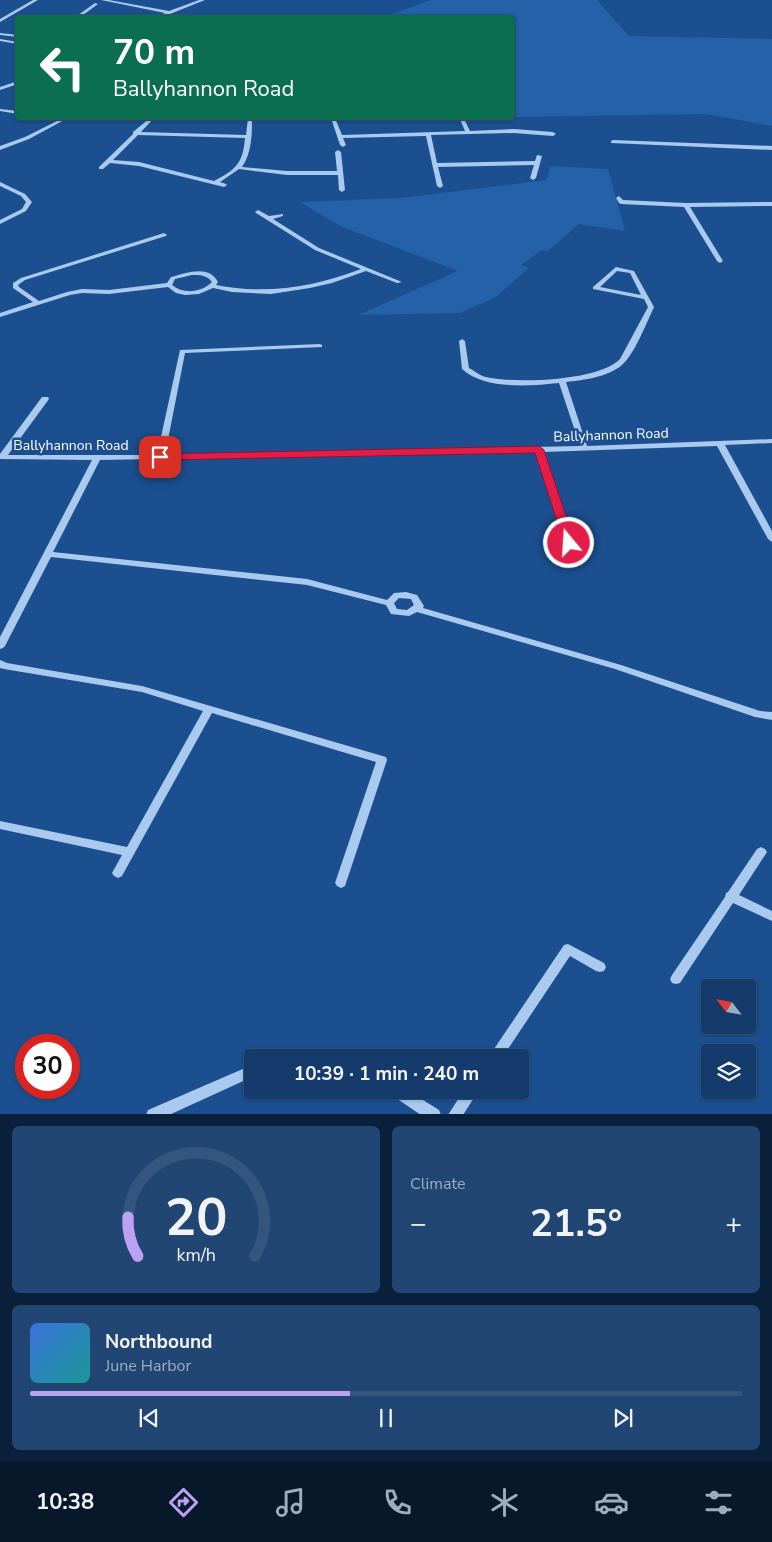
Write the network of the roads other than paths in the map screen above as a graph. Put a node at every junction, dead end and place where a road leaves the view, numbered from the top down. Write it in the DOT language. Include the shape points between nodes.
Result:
graph roads {
  1 [pos="36,0"];
  2 [pos="107,0"];
  3 [pos="203,0"];
  4 [pos="96,4"];
  5 [pos="168,12"];
  6 [pos="80,15"];
  7 [pos="162,15"];
  8 [pos="0,16"];
  9 [pos="9,16"];
  10 [pos="0,21"];
  11 [pos="0,34"];
  12 [pos="15,36"];
  13 [pos="2,41"];
  14 [pos="15,43"];
  15 [pos="15,83"];
  16 [pos="0,89"];
  17 [pos="0,110"];
  18 [pos="15,112"];
  19 [pos="62,120"];
  20 [pos="150,120"];
  21 [pos="250,120"];
  22 [pos="334,120"];
  23 [pos="462,120"];
  24 [pos="559,129"];
  25 [pos="135,133"];
  26 [pos="468,133"];
  27 [pos="428,135"];
  28 [pos="248,137"];
  29 [pos="341,137"];
  30 [pos="613,142"];
  31 [pos="343,145"];
  32 [pos="0,148"];
  33 [pos="772,148"];
  34 [pos="338,152"];
  35 [pos="540,156"];
  36 [pos="110,161"];
  37 [pos="537,163"];
  38 [pos="435,165"];
  39 [pos="101,168"];
  40 [pos="240,168"];
  41 [pos="340,173"];
  42 [pos="533,178"];
  43 [pos="214,183"];
  44 [pos="0,184"];
  45 [pos="224,185"];
  46 [pos="440,186"];
  47 [pos="342,190"];
  48 [pos="619,198"];
  49 [pos="772,204"];
  50 [pos="686,205"];
  51 [pos="258,212"];
  52 [pos="281,214"];
  53 [pos="268,218"];
  54 [pos="0,222"];
  55 [pos="164,235"];
  56 [pos="720,261"];
  57 [pos="366,269"];
  58 [pos="399,282"];
  59 [pos="169,285"];
  60 [pos="213,286"];
  61 [pos="646,298"];
  62 [pos="38,303"];
  63 [pos="0,314"];
  64 [pos="462,341"];
  65 [pos="320,346"];
  66 [pos="562,381"];
  67 [pos="45,400"];
  68 [pos="772,442"];
  69 [pos="720,444"];
  70 [pos="584,448"];
  71 [pos="539,450"];
  72 [pos="1,457"];
  73 [pos="160,457"];
  74 [pos="97,459"];
  75 [pos="772,538"];
  76 [pos="47,554"];
  77 [pos="576,562"];
  78 [pos="389,603"];
  79 [pos="417,609"];
  80 [pos="0,646"];
  81 [pos="0,662"];
  82 [pos="209,709"];
  83 [pos="772,716"];
  84 [pos="0,825"];
  85 [pos="128,852"];
  86 [pos="761,852"];
  87 [pos="118,873"];
  88 [pos="341,883"];
  89 [pos="730,896"];
  90 [pos="772,916"];
  91 [pos="600,967"];
  92 [pos="676,979"];
  93 [pos="500,1049"];
  94 [pos="244,1074"];
  95 [pos="410,1099"];
  96 [pos="466,1099"];
  97 [pos="153,1114"];
  98 [pos="434,1114"];
  99 [pos="455,1114"];
  1 -- 9 [label="street"];
  2 -- 5 [label="street"];
  3 -- 5 [label="street"];
  4 -- 6 [label="street"];
  5 -- 7 [label="street"];
  8 -- 9 [label="street"];
  9 -- 10 [label="street"];
  11 -- 12 [label="street"];
  13 -- 14 [label="street"];
  15 -- 16 [label="street"];
  17 -- 18 [label="street"];
  19 -- 32 [label="street"];
  20 -- 25 [label="street"];
  21 -- 28 [label="street"];
  22 -- 29 [label="street"];
  23 -- 26 [label="street"];
  24 -- 26 [label="street" via="555,136 522,131"];
  25 -- 28 [label="street"];
  25 -- 36 [label="street"];
  26 -- 27 [label="street"];
  27 -- 29 [label="street"];
  27 -- 38 [label="street"];
  28 -- 40 [label="street"];
  29 -- 31 [label="street"];
  30 -- 33 [label="street"];
  34 -- 41 [label="street"];
  35 -- 37 [label="street"];
  36 -- 39 [label="street"];
  36 -- 43 [label="street" via="139,164"];
  37 -- 38 [label="street"];
  37 -- 42 [label="street"];
  38 -- 46 [label="street"];
  40 -- 41 [label="street" via="287,174"];
  40 -- 43 [label="street"];
  41 -- 47 [label="street"];
  43 -- 45 [label="street"];
  44 -- 54 [label="street" via="23,195 29,202 24,210"];
  48 -- 50 [label="street" via="620,202"];
  49 -- 50 [label="street"];
  50 -- 56 [label="street"];
  51 -- 53 [label="street"];
  52 -- 53 [label="street"];
  53 -- 57 [label="street" via="317,249"];
  55 -- 62 [label="street" via="15,284"];
  57 -- 58 [label="street"];
  57 -- 60 [label="street" via="332,282 300,289 227,290"];
  59 -- 60 [label="street" via="188,293"];
  59 -- 60 [label="street" via="173,278 192,273 211,276 215,282"];
  59 -- 62 [label="street" via="109,292 82,291"];
  61 -- 61 [label="street" via="632,272 616,269 595,288"];
  61 -- 66 [label="street" via="651,307 620,364 594,376"];
  62 -- 63 [label="street"];
  64 -- 66 [label="street" via="466,370 482,378 507,382"];
  65 -- 73 [label="street" via="182,351"];
  66 -- 70 [label="street"];
  67 -- 72 [label="street"];
  68 -- 69 [label="street, Ballyhannon Road"];
  69 -- 70 [label="street, Ballyhannon Road"];
  69 -- 75 [label="street"];
  70 -- 71 [label="street, Ballyhannon Road"];
  71 -- 73 [label="street, Ballyhannon Road"];
  71 -- 77 [label="street"];
  72 -- 74 [label="street, Ballyhannon Road"];
  73 -- 74 [label="street, Ballyhannon Road"];
  74 -- 76 [label="street"];
  76 -- 78 [label="street" via="307,582"];
  76 -- 80 [label="street"];
  78 -- 79 [label="street" via="391,609 399,614"];
  78 -- 79 [label="street" via="397,595 406,594 417,600"];
  79 -- 83 [label="street"];
  81 -- 82 [label="street" via="4,666 142,689"];
  82 -- 85 [label="street"];
  82 -- 88 [label="street" via="382,760"];
  84 -- 85 [label="street"];
  85 -- 87 [label="street"];
  86 -- 89 [label="street"];
  89 -- 90 [label="street"];
  89 -- 92 [label="street"];
  91 -- 93 [label="street" via="568,949"];
  94 -- 97 [label="street"];
  95 -- 98 [label="street"];
  96 -- 99 [label="street"];
}
